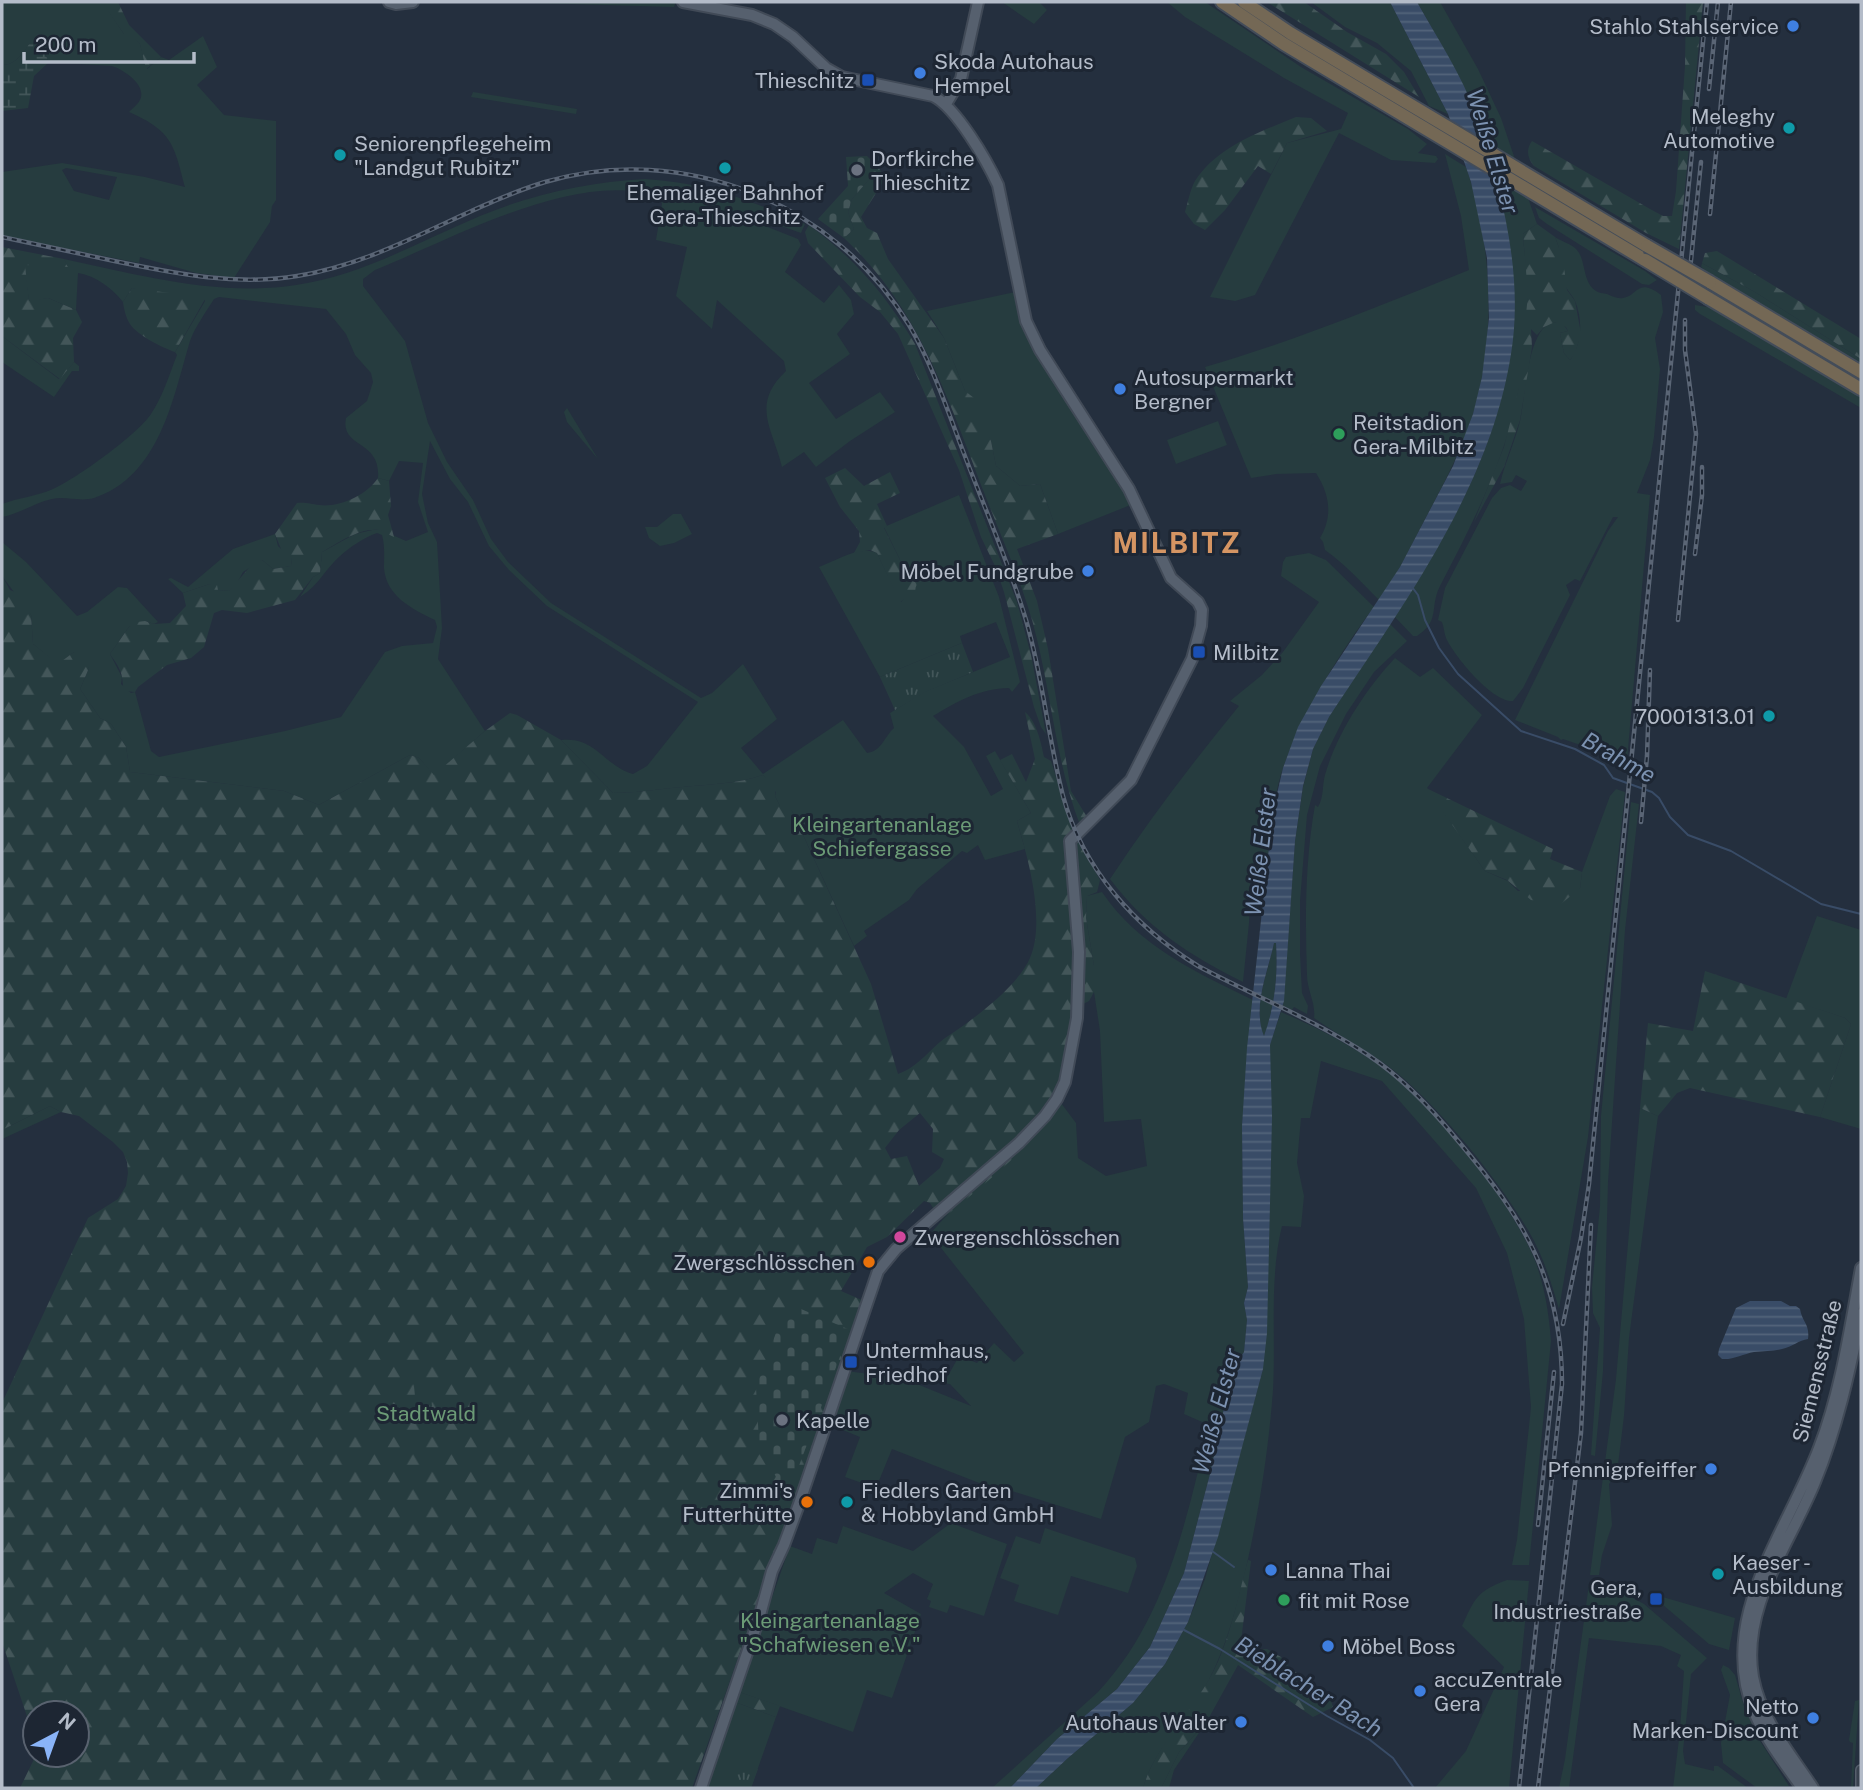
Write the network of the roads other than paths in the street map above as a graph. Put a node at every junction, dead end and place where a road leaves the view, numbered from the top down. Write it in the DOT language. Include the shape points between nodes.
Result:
graph roads {
  1 [pos="413,2"];
  2 [pos="683,2"];
  3 [pos="978,2"];
  4 [pos="1222,2"];
  5 [pos="1244,2"];
  6 [pos="392,3"];
  7 [pos="946,104"];
  8 [pos="1861,372"];
  9 [pos="1861,389"];
  10 [pos="1861,1268"];
  11 [pos="1861,1314"];
  12 [pos="1747,1658"];
  13 [pos="1861,1770"];
  14 [pos="701,1788"];
  15 [pos="1802,1788"];
  16 [pos="1813,1788"];
  17 [pos="1861,1788"];
  1 -- 6 [label="main road"];
  2 -- 7 [label="main road" via="752,15 793,37 842,77 933,96"];
  3 -- 7 [label="main road" via="961,79"];
  4 -- 9 [label="highway, bridge" via="1284,44"];
  5 -- 8 [label="highway, bridge"];
  7 -- 14 [label="main road" via="998,185 1026,321 1040,351 1111,458 1146,520 1171,578 1198,602 1201,626 1192,659 1130,780 1070,841 1079,952 1077,1018 1067,1076 1057,1099 1027,1134 877,1271"];
  10 -- 12 [label="main road, Siemensstraße" via="1842,1371 1821,1445 1754,1590 1743,1633"];
  11 -- 12 [label="main road, Siemensstraße" via="1831,1437 1761,1599"];
  12 -- 15 [label="main road, Siemensstraße" via="1745,1680 1754,1712"];
  12 -- 16 [label="main road, Siemensstraße" via="1765,1713"];
  13 -- 17 [label="street"];
}
